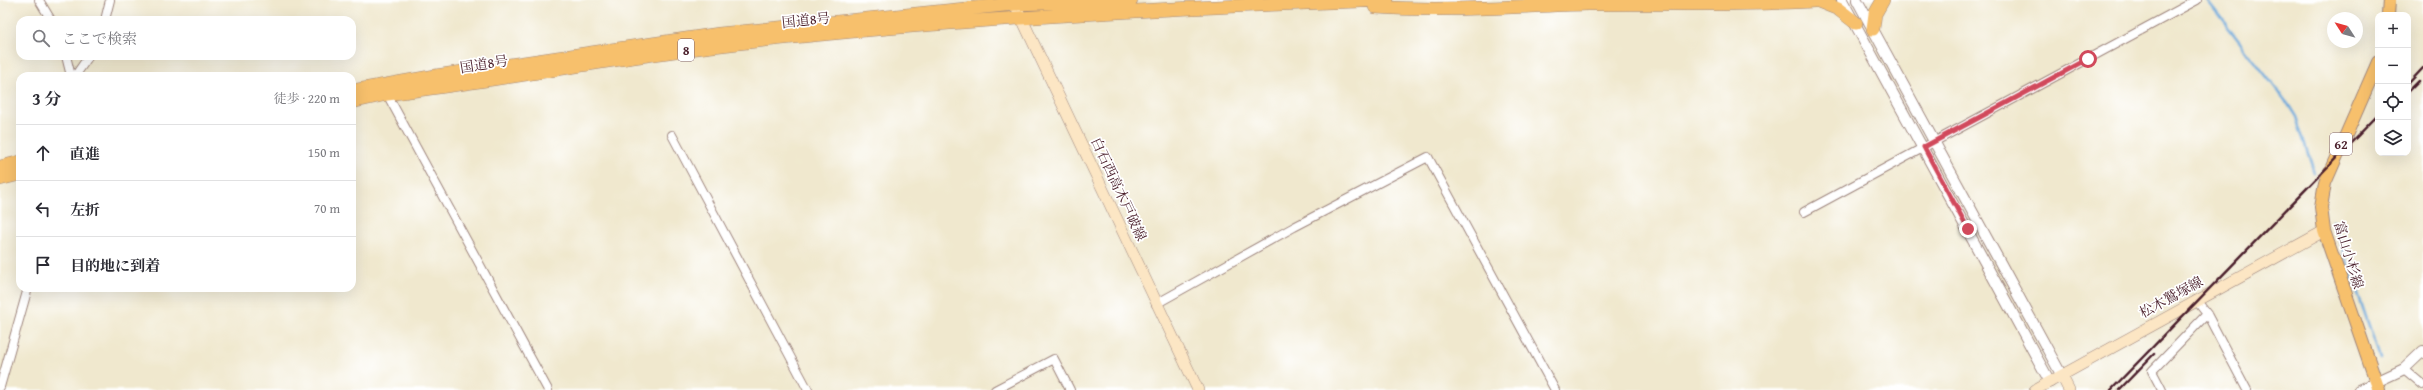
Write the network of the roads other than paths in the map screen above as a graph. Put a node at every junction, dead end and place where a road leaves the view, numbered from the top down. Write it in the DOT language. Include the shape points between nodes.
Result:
graph roads {
  1 [pos="39,0"];
  2 [pos="110,0"];
  3 [pos="1131,0"];
  4 [pos="1387,0"];
  5 [pos="1821,0"];
  6 [pos="1842,0"];
  7 [pos="1857,0"];
  8 [pos="1883,0"];
  9 [pos="2197,0"];
  10 [pos="2389,0"];
  11 [pos="1013,2"];
  12 [pos="1783,2"];
  13 [pos="1315,3"];
  14 [pos="2388,12"];
  15 [pos="49,16"];
  16 [pos="106,16"];
  17 [pos="1022,18"];
  18 [pos="1856,23"];
  19 [pos="1873,29"];
  20 [pos="67,60"];
  21 [pos="86,60"];
  22 [pos="2375,69"];
  23 [pos="70,72"];
  24 [pos="78,72"];
  25 [pos="356,90"];
  26 [pos="387,94"];
  27 [pos="356,101"];
  28 [pos="672,135"];
  29 [pos="1934,141"];
  30 [pos="1924,147"];
  31 [pos="16,163"];
  32 [pos="0,167"];
  33 [pos="16,175"];
  34 [pos="0,179"];
  35 [pos="1804,212"];
  36 [pos="2324,231"];
  37 [pos="27,292"];
  38 [pos="2196,300"];
  39 [pos="1156,304"];
  40 [pos="2207,314"];
  41 [pos="2423,351"];
  42 [pos="2404,369"];
  43 [pos="2062,376"];
  44 [pos="2423,385"];
  45 [pos="2052,386"];
  46 [pos="2377,386"];
  47 [pos="0,387"];
  48 [pos="548,390"];
  49 [pos="808,390"];
  50 [pos="995,390"];
  51 [pos="1070,390"];
  52 [pos="1198,390"];
  53 [pos="1555,390"];
  54 [pos="2035,390"];
  55 [pos="2069,390"];
  56 [pos="2162,390"];
  57 [pos="2247,390"];
  58 [pos="2359,390"];
  1 -- 15 [label="street"];
  2 -- 16 [label="street"];
  3 -- 11 [label="highway, 国道8号 / 8"];
  4 -- 13 [label="highway, 国道8号 / 8"];
  5 -- 12 [label="highway"];
  5 -- 18 [label="highway"];
  6 -- 18 [label="street"];
  7 -- 19 [label="street"];
  8 -- 19 [label="highway" via="1874,14"];
  9 -- 29 [label="street"];
  10 -- 14 [label="main road"];
  11 -- 17 [label="main road, 白石西高木戸破線"];
  11 -- 25 [label="highway, 国道8号 / 8" via="719,34 435,76"];
  12 -- 13 [label="highway" via="1407,9"];
  13 -- 17 [label="highway, 国道8号 / 8"];
  17 -- 26 [label="highway, 国道8号 / 8" via="894,27 721,45"];
  17 -- 39 [label="main road, 白石西高木戸破線"];
  18 -- 30 [label="street"];
  19 -- 29 [label="street"];
  20 -- 23 [label="street"];
  21 -- 24 [label="street"];
  22 -- 36 [label="main road, 富山小杉線 / 62" via="2325,183 2322,207"];
  26 -- 27 [label="highway, 国道8号 / 8"];
  26 -- 48 [label="street"];
  28 -- 49 [label="street"];
  29 -- 30 [label="street"];
  29 -- 43 [label="street"];
  30 -- 35 [label="street"];
  30 -- 45 [label="street"];
  31 -- 32 [label="highway"];
  33 -- 34 [label="highway"];
  36 -- 38 [label="main road, 松木鷲塚線"];
  36 -- 46 [label="main road, 富山小杉線 / 62"];
  37 -- 47 [label="street"];
  38 -- 40 [label="street"];
  38 -- 43 [label="main road, 松木鷲塚線"];
  39 -- 52 [label="main road, 白石西高木戸破線"];
  39 -- 53 [label="street" via="1294,227 1428,157"];
  40 -- 56 [label="street" via="2152,370"];
  40 -- 57 [label="street"];
  41 -- 42 [label="street"];
  42 -- 44 [label="street"];
  42 -- 46 [label="street"];
  43 -- 45 [label="main road, 松木鷲塚線"];
  43 -- 55 [label="main road"];
  45 -- 54 [label="main road, 松木鷲塚線"];
  46 -- 58 [label="street"];
  50 -- 51 [label="street" via="1054,358"];
}
